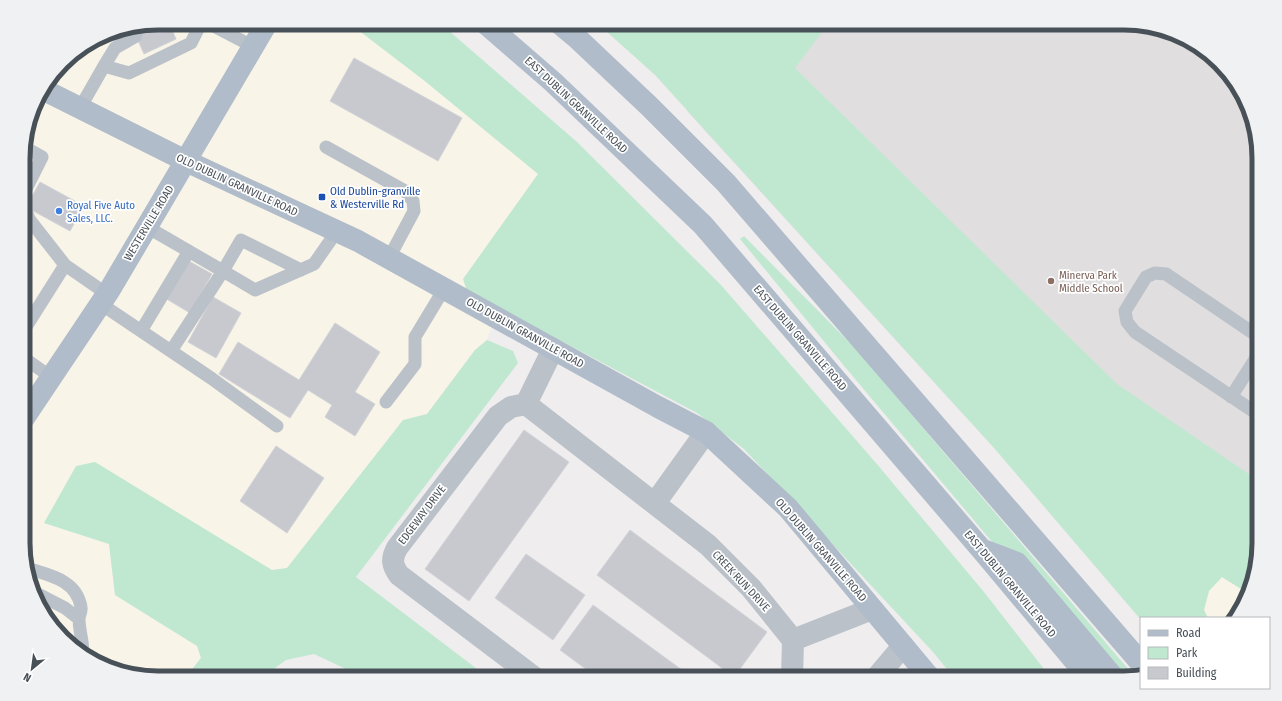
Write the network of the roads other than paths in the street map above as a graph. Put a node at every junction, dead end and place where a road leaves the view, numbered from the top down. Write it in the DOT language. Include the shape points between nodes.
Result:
graph roads {
  1 [pos="198,30"];
  2 [pos="221,30"];
  3 [pos="264,30"];
  4 [pos="493,30"];
  5 [pos="567,30"];
  6 [pos="136,36"];
  7 [pos="254,47"];
  8 [pos="104,66"];
  9 [pos="49,92"];
  10 [pos="80,108"];
  11 [pos="326,147"];
  12 [pos="30,150"];
  13 [pos="186,161"];
  14 [pos="30,182"];
  15 [pos="30,220"];
  16 [pos="147,227"];
  17 [pos="338,232"];
  18 [pos="189,251"];
  19 [pos="389,258"];
  20 [pos="65,265"];
  21 [pos="301,270"];
  22 [pos="223,271"];
  23 [pos="444,289"];
  24 [pos="104,299"];
  25 [pos="30,320"];
  26 [pos="141,331"];
  27 [pos="1252,332"];
  28 [pos="553,349"];
  29 [pos="171,351"];
  30 [pos="30,362"];
  31 [pos="1252,364"];
  32 [pos="52,377"];
  33 [pos="1231,397"];
  34 [pos="386,402"];
  35 [pos="526,404"];
  36 [pos="30,409"];
  37 [pos="1252,411"];
  38 [pos="277,426"];
  39 [pos="706,432"];
  40 [pos="655,503"];
  41 [pos="982,550"];
  42 [pos="33,570"];
  43 [pos="42,596"];
  44 [pos="872,609"];
  45 [pos="79,619"];
  46 [pos="793,640"];
  47 [pos="83,646"];
  48 [pos="903,646"];
  49 [pos="1140,662"];
  50 [pos="526,671"];
  51 [pos="792,671"];
  52 [pos="882,671"];
  53 [pos="924,671"];
  54 [pos="1083,671"];
  55 [pos="1108,671"];
  1 -- 8 [label="lane" via="191,43 129,73"];
  2 -- 7 [label="lane"];
  3 -- 7 [label="main road, WESTERVILLE ROAD"];
  4 -- 41 [label="main road, EAST DUBLIN GRANVILLE ROAD" via="553,82 703,225"];
  5 -- 49 [label="main road" via="726,183"];
  6 -- 8 [label="lane" via="115,48"];
  7 -- 13 [label="main road, WESTERVILLE ROAD"];
  8 -- 10 [label="lane"];
  9 -- 10 [label="main road, OLD DUBLIN GRANVILLE ROAD"];
  10 -- 13 [label="main road, OLD DUBLIN GRANVILLE ROAD"];
  11 -- 19 [label="lane" via="405,191 413,200 414,211"];
  12 -- 14 [label="lane" via="42,157"];
  13 -- 16 [label="main road, WESTERVILLE ROAD"];
  13 -- 17 [label="main road, OLD DUBLIN GRANVILLE ROAD"];
  15 -- 20 [label="lane"];
  16 -- 18 [label="lane"];
  16 -- 24 [label="main road, WESTERVILLE ROAD"];
  17 -- 19 [label="main road, OLD DUBLIN GRANVILLE ROAD"];
  17 -- 21 [label="lane" via="314,264"];
  18 -- 22 [label="lane"];
  18 -- 26 [label="lane"];
  19 -- 23 [label="main road, OLD DUBLIN GRANVILLE ROAD"];
  20 -- 24 [label="lane"];
  20 -- 25 [label="lane"];
  21 -- 22 [label="lane" via="255,290"];
  21 -- 22 [label="lane" via="241,240"];
  22 -- 29 [label="lane"];
  23 -- 28 [label="main road, OLD DUBLIN GRANVILLE ROAD"];
  23 -- 34 [label="lane" via="415,338 415,364"];
  24 -- 26 [label="lane"];
  24 -- 32 [label="main road, WESTERVILLE ROAD"];
  26 -- 29 [label="lane"];
  27 -- 33 [label="lane" via="1166,274 1155,273 1146,277 1125,311 1127,322 1135,332"];
  28 -- 35 [label="street"];
  28 -- 39 [label="main road, OLD DUBLIN GRANVILLE ROAD"];
  29 -- 38 [label="lane"];
  30 -- 32 [label="lane"];
  31 -- 33 [label="lane"];
  32 -- 36 [label="main road, WESTERVILLE ROAD"];
  33 -- 37 [label="lane"];
  35 -- 40 [label="street, CREEK RUN DRIVE"];
  35 -- 50 [label="street, EDGEWAY DRIVE" via="511,407 498,416 392,557 393,567 399,575"];
  39 -- 40 [label="street"];
  39 -- 44 [label="main road, OLD DUBLIN GRANVILLE ROAD" via="788,508"];
  40 -- 46 [label="street, CREEK RUN DRIVE" via="708,544 751,588"];
  41 -- 54 [label="main road, EAST DUBLIN GRANVILLE ROAD"];
  41 -- 55 [label="main road" via="1017,563"];
  42 -- 45 [label="lane" via="61,578 74,591 81,607"];
  43 -- 45 [label="lane"];
  44 -- 46 [label="street"];
  44 -- 48 [label="main road, OLD DUBLIN GRANVILLE ROAD"];
  45 -- 47 [label="lane"];
  46 -- 51 [label="street"];
  48 -- 52 [label="street"];
  48 -- 53 [label="main road, OLD DUBLIN GRANVILLE ROAD"];
}
